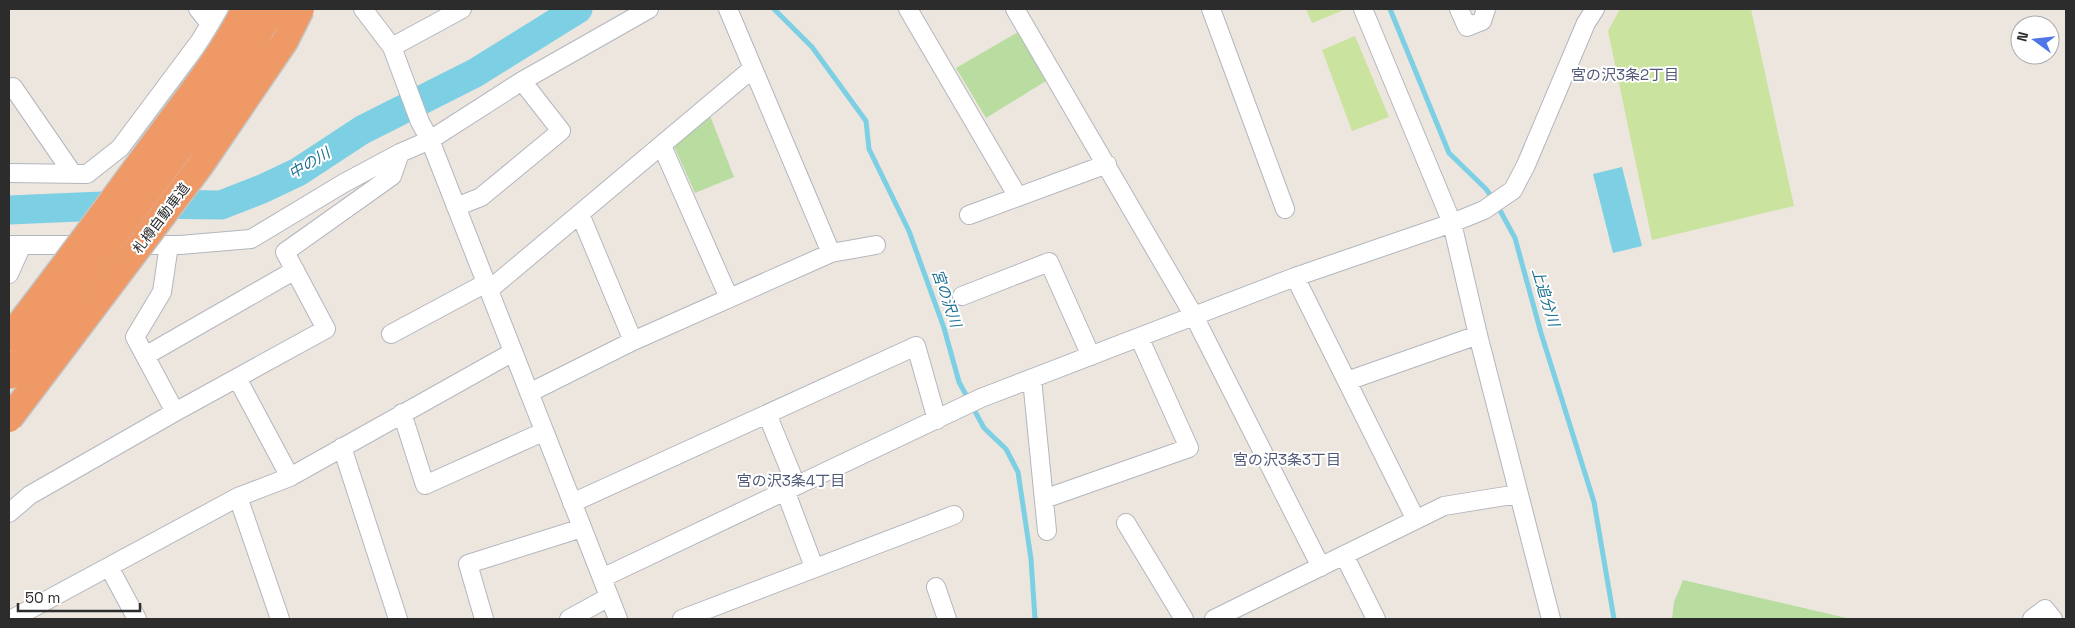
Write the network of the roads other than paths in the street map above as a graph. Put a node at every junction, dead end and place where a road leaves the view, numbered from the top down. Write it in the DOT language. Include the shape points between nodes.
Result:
graph roads {
  1 [pos="198,9"];
  2 [pos="219,9"];
  3 [pos="245,9"];
  4 [pos="273,9"];
  5 [pos="302,9"];
  6 [pos="364,9"];
  7 [pos="462,9"];
  8 [pos="649,9"];
  9 [pos="728,9"];
  10 [pos="908,9"];
  11 [pos="1015,9"];
  12 [pos="1211,9"];
  13 [pos="1363,9"];
  14 [pos="1460,9"];
  15 [pos="1486,9"];
  16 [pos="1594,9"];
  17 [pos="210,24"];
  18 [pos="392,47"];
  19 [pos="752,69"];
  20 [pos="522,81"];
  21 [pos="13,87"];
  22 [pos="430,140"];
  23 [pos="662,146"];
  24 [pos="400,153"];
  25 [pos="1107,164"];
  26 [pos="9,173"];
  27 [pos="73,174"];
  28 [pos="1018,197"];
  29 [pos="456,207"];
  30 [pos="1285,209"];
  31 [pos="580,214"];
  32 [pos="969,215"];
  33 [pos="1452,223"];
  34 [pos="16,245"];
  35 [pos="169,245"];
  36 [pos="876,245"];
  37 [pos="830,254"];
  38 [pos="294,270"];
  39 [pos="9,274"];
  40 [pos="1295,277"];
  41 [pos="487,286"];
  42 [pos="962,296"];
  43 [pos="729,298"];
  44 [pos="1194,316"];
  45 [pos="391,334"];
  46 [pos="1478,335"];
  47 [pos="1139,337"];
  48 [pos="9,338"];
  49 [pos="633,341"];
  50 [pos="513,352"];
  51 [pos="145,356"];
  52 [pos="1091,356"];
  53 [pos="9,376"];
  54 [pos="237,378"];
  55 [pos="1032,378"];
  56 [pos="1347,381"];
  57 [pos="529,393"];
  58 [pos="175,412"];
  59 [pos="402,413"];
  60 [pos="767,414"];
  61 [pos="944,417"];
  62 [pos="9,419"];
  63 [pos="543,432"];
  64 [pos="342,447"];
  65 [pos="290,477"];
  66 [pos="790,488"];
  67 [pos="1518,494"];
  68 [pos="238,497"];
  69 [pos="1044,499"];
  70 [pos="572,503"];
  71 [pos="9,513"];
  72 [pos="954,515"];
  73 [pos="1416,520"];
  74 [pos="1126,523"];
  75 [pos="582,528"];
  76 [pos="1047,531"];
  77 [pos="1344,555"];
  78 [pos="109,567"];
  79 [pos="814,567"];
  80 [pos="1321,567"];
  81 [pos="602,578"];
  82 [pos="936,587"];
  83 [pos="609,597"];
  84 [pos="19,618"];
  85 [pos="137,619"];
  86 [pos="280,619"];
  87 [pos="398,619"];
  88 [pos="484,619"];
  89 [pos="569,619"];
  90 [pos="618,619"];
  91 [pos="682,619"];
  92 [pos="947,619"];
  93 [pos="1184,619"];
  94 [pos="1214,619"];
  95 [pos="1376,619"];
  96 [pos="1551,619"];
  97 [pos="2032,619"];
  98 [pos="2053,619"];
  1 -- 17 [label="street"];
  2 -- 17 [label="street"];
  3 -- 48 [label="highway, bridge" via="189,96"];
  4 -- 53 [label="highway, 札樽自動車道, bridge" via="228,85"];
  5 -- 62 [label="highway, 札樽自動車道, bridge" via="285,41 200,166"];
  6 -- 18 [label="street"];
  7 -- 18 [label="street"];
  8 -- 20 [label="street"];
  9 -- 19 [label="street"];
  10 -- 28 [label="street"];
  11 -- 25 [label="street"];
  12 -- 30 [label="street"];
  13 -- 33 [label="street"];
  14 -- 15 [label="street" via="1467,27 1482,21"];
  16 -- 33 [label="street" via="1513,190 1484,210"];
  17 -- 27 [label="street" via="120,148 87,174"];
  18 -- 22 [label="street"];
  19 -- 23 [label="street"];
  19 -- 37 [label="street"];
  20 -- 22 [label="street"];
  20 -- 29 [label="street" via="562,131 481,197"];
  21 -- 27 [label="street"];
  22 -- 24 [label="street"];
  22 -- 29 [label="street"];
  23 -- 31 [label="street"];
  23 -- 43 [label="street"];
  24 -- 35 [label="street" via="344,182 251,240"];
  24 -- 38 [label="street" via="392,176 285,252"];
  25 -- 28 [label="street"];
  25 -- 44 [label="street"];
  26 -- 27 [label="street"];
  28 -- 32 [label="street"];
  29 -- 41 [label="street"];
  31 -- 41 [label="street"];
  31 -- 49 [label="street"];
  33 -- 40 [label="street"];
  33 -- 46 [label="street"];
  34 -- 35 [label="street"];
  34 -- 39 [label="street"];
  35 -- 51 [label="street" via="162,292 135,337"];
  36 -- 37 [label="street"];
  37 -- 43 [label="street"];
  38 -- 51 [label="street"];
  38 -- 54 [label="street" via="326,329"];
  40 -- 44 [label="street"];
  40 -- 56 [label="street"];
  41 -- 45 [label="street"];
  41 -- 50 [label="street"];
  42 -- 52 [label="street" via="1049,262"];
  43 -- 49 [label="street"];
  44 -- 47 [label="street"];
  44 -- 80 [label="street"];
  46 -- 56 [label="street"];
  46 -- 67 [label="street"];
  47 -- 52 [label="street"];
  47 -- 69 [label="street" via="1189,448"];
  49 -- 57 [label="street"];
  50 -- 57 [label="street"];
  50 -- 59 [label="street"];
  51 -- 58 [label="street"];
  52 -- 55 [label="street"];
  54 -- 58 [label="street"];
  54 -- 65 [label="street"];
  55 -- 61 [label="street"];
  55 -- 69 [label="street"];
  56 -- 73 [label="street"];
  57 -- 63 [label="street"];
  58 -- 71 [label="street" via="30,495"];
  59 -- 63 [label="street" via="425,485"];
  59 -- 64 [label="street"];
  60 -- 61 [label="street" via="916,346"];
  60 -- 66 [label="street"];
  60 -- 70 [label="street"];
  61 -- 66 [label="street"];
  63 -- 70 [label="street"];
  64 -- 65 [label="street"];
  64 -- 87 [label="street"];
  65 -- 68 [label="street"];
  66 -- 79 [label="street"];
  66 -- 81 [label="street"];
  67 -- 73 [label="street" via="1444,506"];
  67 -- 96 [label="street"];
  68 -- 78 [label="street"];
  68 -- 86 [label="street"];
  69 -- 76 [label="street"];
  70 -- 75 [label="street"];
  72 -- 79 [label="street"];
  73 -- 77 [label="street"];
  74 -- 93 [label="street"];
  75 -- 81 [label="street"];
  75 -- 88 [label="street" via="468,564"];
  77 -- 80 [label="street"];
  77 -- 95 [label="street"];
  78 -- 84 [label="street"];
  78 -- 85 [label="street"];
  79 -- 91 [label="street"];
  80 -- 94 [label="street"];
  81 -- 83 [label="street"];
  82 -- 92 [label="street"];
  83 -- 89 [label="street"];
  83 -- 90 [label="street"];
  97 -- 98 [label="street" via="2045,609"];
}
